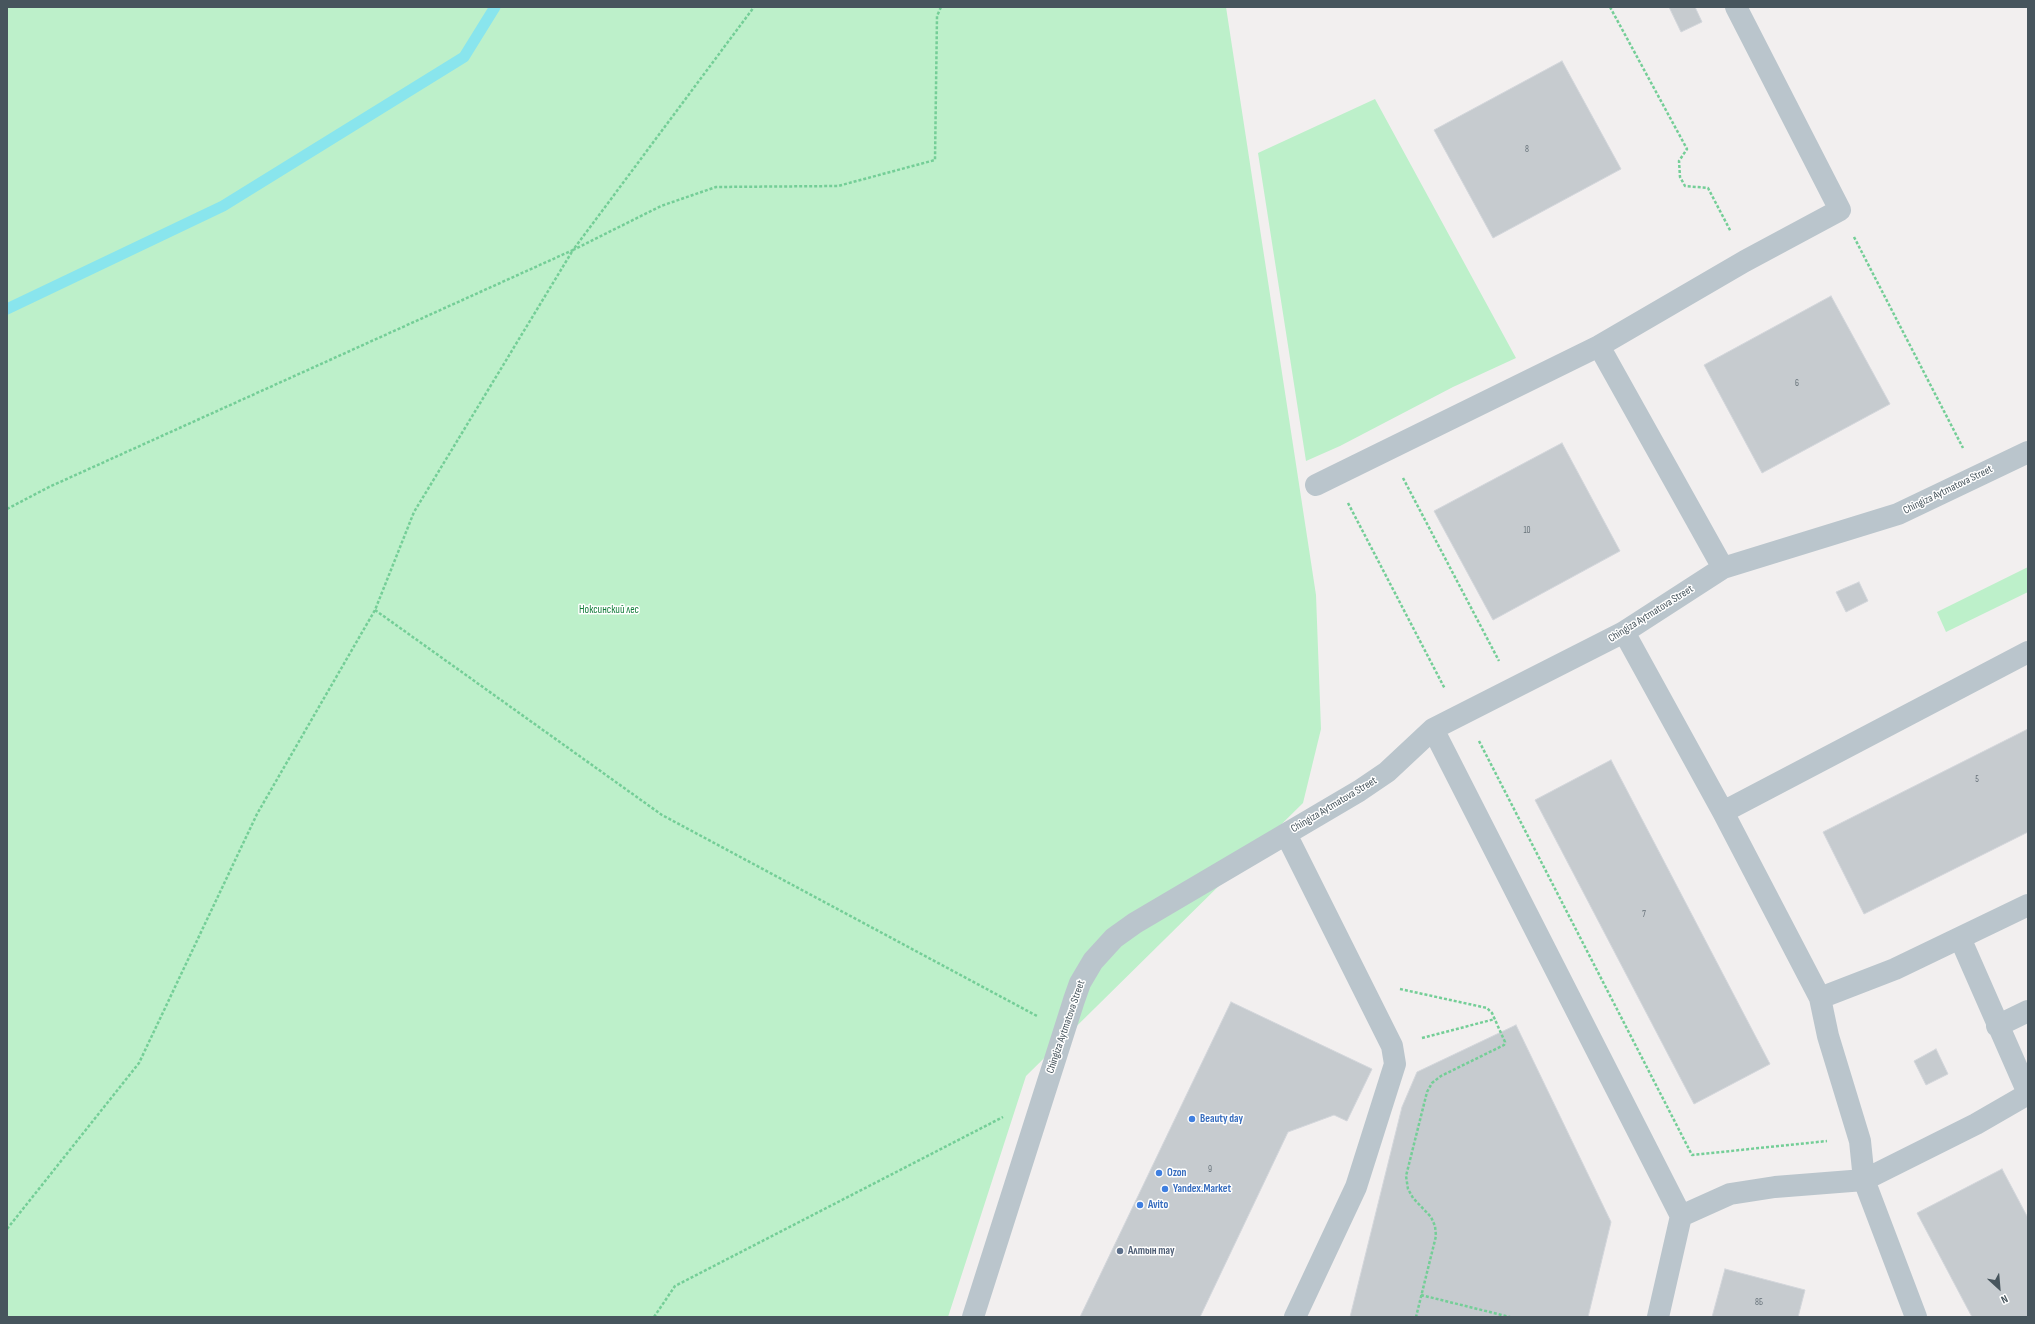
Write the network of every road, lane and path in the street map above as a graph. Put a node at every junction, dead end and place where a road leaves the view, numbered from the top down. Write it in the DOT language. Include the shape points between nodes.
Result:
graph roads {
  1 [pos="754,7"];
  2 [pos="941,7"];
  3 [pos="1610,7"];
  4 [pos="1736,7"];
  5 [pos="1840,210"];
  6 [pos="573,250"];
  7 [pos="1746,261"];
  8 [pos="1599,346"];
  9 [pos="1388,449"];
  10 [pos="2028,452"];
  11 [pos="1977,476"];
  12 [pos="1325,481"];
  13 [pos="7,509"];
  14 [pos="1723,568"];
  15 [pos="375,610"];
  16 [pos="1624,632"];
  17 [pos="2028,652"];
  18 [pos="1513,688"];
  19 [pos="1459,715"];
  20 [pos="1433,729"];
  21 [pos="1723,812"];
  22 [pos="1286,834"];
  23 [pos="2028,905"];
  24 [pos="1960,938"];
  25 [pos="1359,980"];
  26 [pos="1820,998"];
  27 [pos="2028,1011"];
  28 [pos="1495,1019"];
  29 [pos="1997,1026"];
  30 [pos="1064,1030"];
  31 [pos="1392,1046"];
  32 [pos="2028,1093"];
  33 [pos="1042,1097"];
  34 [pos="1859,1138"];
  35 [pos="1864,1180"];
  36 [pos="1681,1216"];
  37 [pos="7,1229"];
  38 [pos="1421,1295"];
  39 [pos="654,1317"];
  40 [pos="972,1317"];
  41 [pos="1294,1317"];
  42 [pos="1416,1317"];
  43 [pos="1510,1317"];
  44 [pos="1658,1317"];
  45 [pos="1916,1317"];
  1 -- 6 [label="path"];
  2 -- 6 [label="path" via="937,16 934,160 838,186 716,188 661,206"];
  3 -- 7 [label="path" via="1687,149 1679,161 1680,177 1685,186 1708,188"];
  4 -- 5 [label="street"];
  5 -- 7 [label="street"];
  5 -- 11 [label="path"];
  6 -- 13 [label="path" via="49,487"];
  6 -- 15 [label="path" via="414,512"];
  7 -- 8 [label="street"];
  8 -- 9 [label="street"];
  8 -- 14 [label="street"];
  9 -- 12 [label="street"];
  9 -- 18 [label="path"];
  10 -- 11 [label="street, Chingiza Aytmatova Street"];
  11 -- 14 [label="street, Chingiza Aytmatova Street" via="1898,514"];
  12 -- 19 [label="path"];
  14 -- 16 [label="street, Chingiza Aytmatova Street"];
  15 -- 30 [label="path" via="662,815"];
  15 -- 37 [label="path" via="257,814 139,1064"];
  16 -- 18 [label="street, Chingiza Aytmatova Street"];
  16 -- 21 [label="street"];
  17 -- 21 [label="street"];
  18 -- 19 [label="street, Chingiza Aytmatova Street"];
  19 -- 20 [label="street, Chingiza Aytmatova Street"];
  19 -- 34 [label="path" via="1476,734 1692,1155"];
  20 -- 22 [label="street, Chingiza Aytmatova Street" via="1375,781"];
  20 -- 36 [label="street"];
  21 -- 26 [label="street"];
  22 -- 25 [label="street"];
  22 -- 30 [label="street, Chingiza Aytmatova Street" via="1114,938 1093,960 1080,983"];
  23 -- 24 [label="street"];
  24 -- 26 [label="street" via="1895,969"];
  24 -- 29 [label="street"];
  25 -- 28 [label="path" via="1484,1007"];
  25 -- 31 [label="street"];
  26 -- 34 [label="street" via="1828,1036"];
  27 -- 29 [label="street"];
  28 -- 31 [label="path"];
  28 -- 38 [label="path" via="1505,1039 1504,1045 1441,1076 1432,1083 1427,1092 1406,1176 1408,1189 1413,1198 1431,1217 1435,1226 1436,1236"];
  29 -- 32 [label="street"];
  30 -- 33 [label="street, Chingiza Aytmatova Street"];
  31 -- 41 [label="street" via="1395,1057 1394,1072 1358,1180"];
  32 -- 35 [label="street" via="1976,1124"];
  33 -- 39 [label="path" via="675,1286"];
  33 -- 40 [label="street, Chingiza Aytmatova Street"];
  34 -- 35 [label="street"];
  35 -- 36 [label="street" via="1775,1187 1730,1194"];
  35 -- 45 [label="street"];
  36 -- 44 [label="street"];
  38 -- 42 [label="path"];
  38 -- 43 [label="path"];
}
